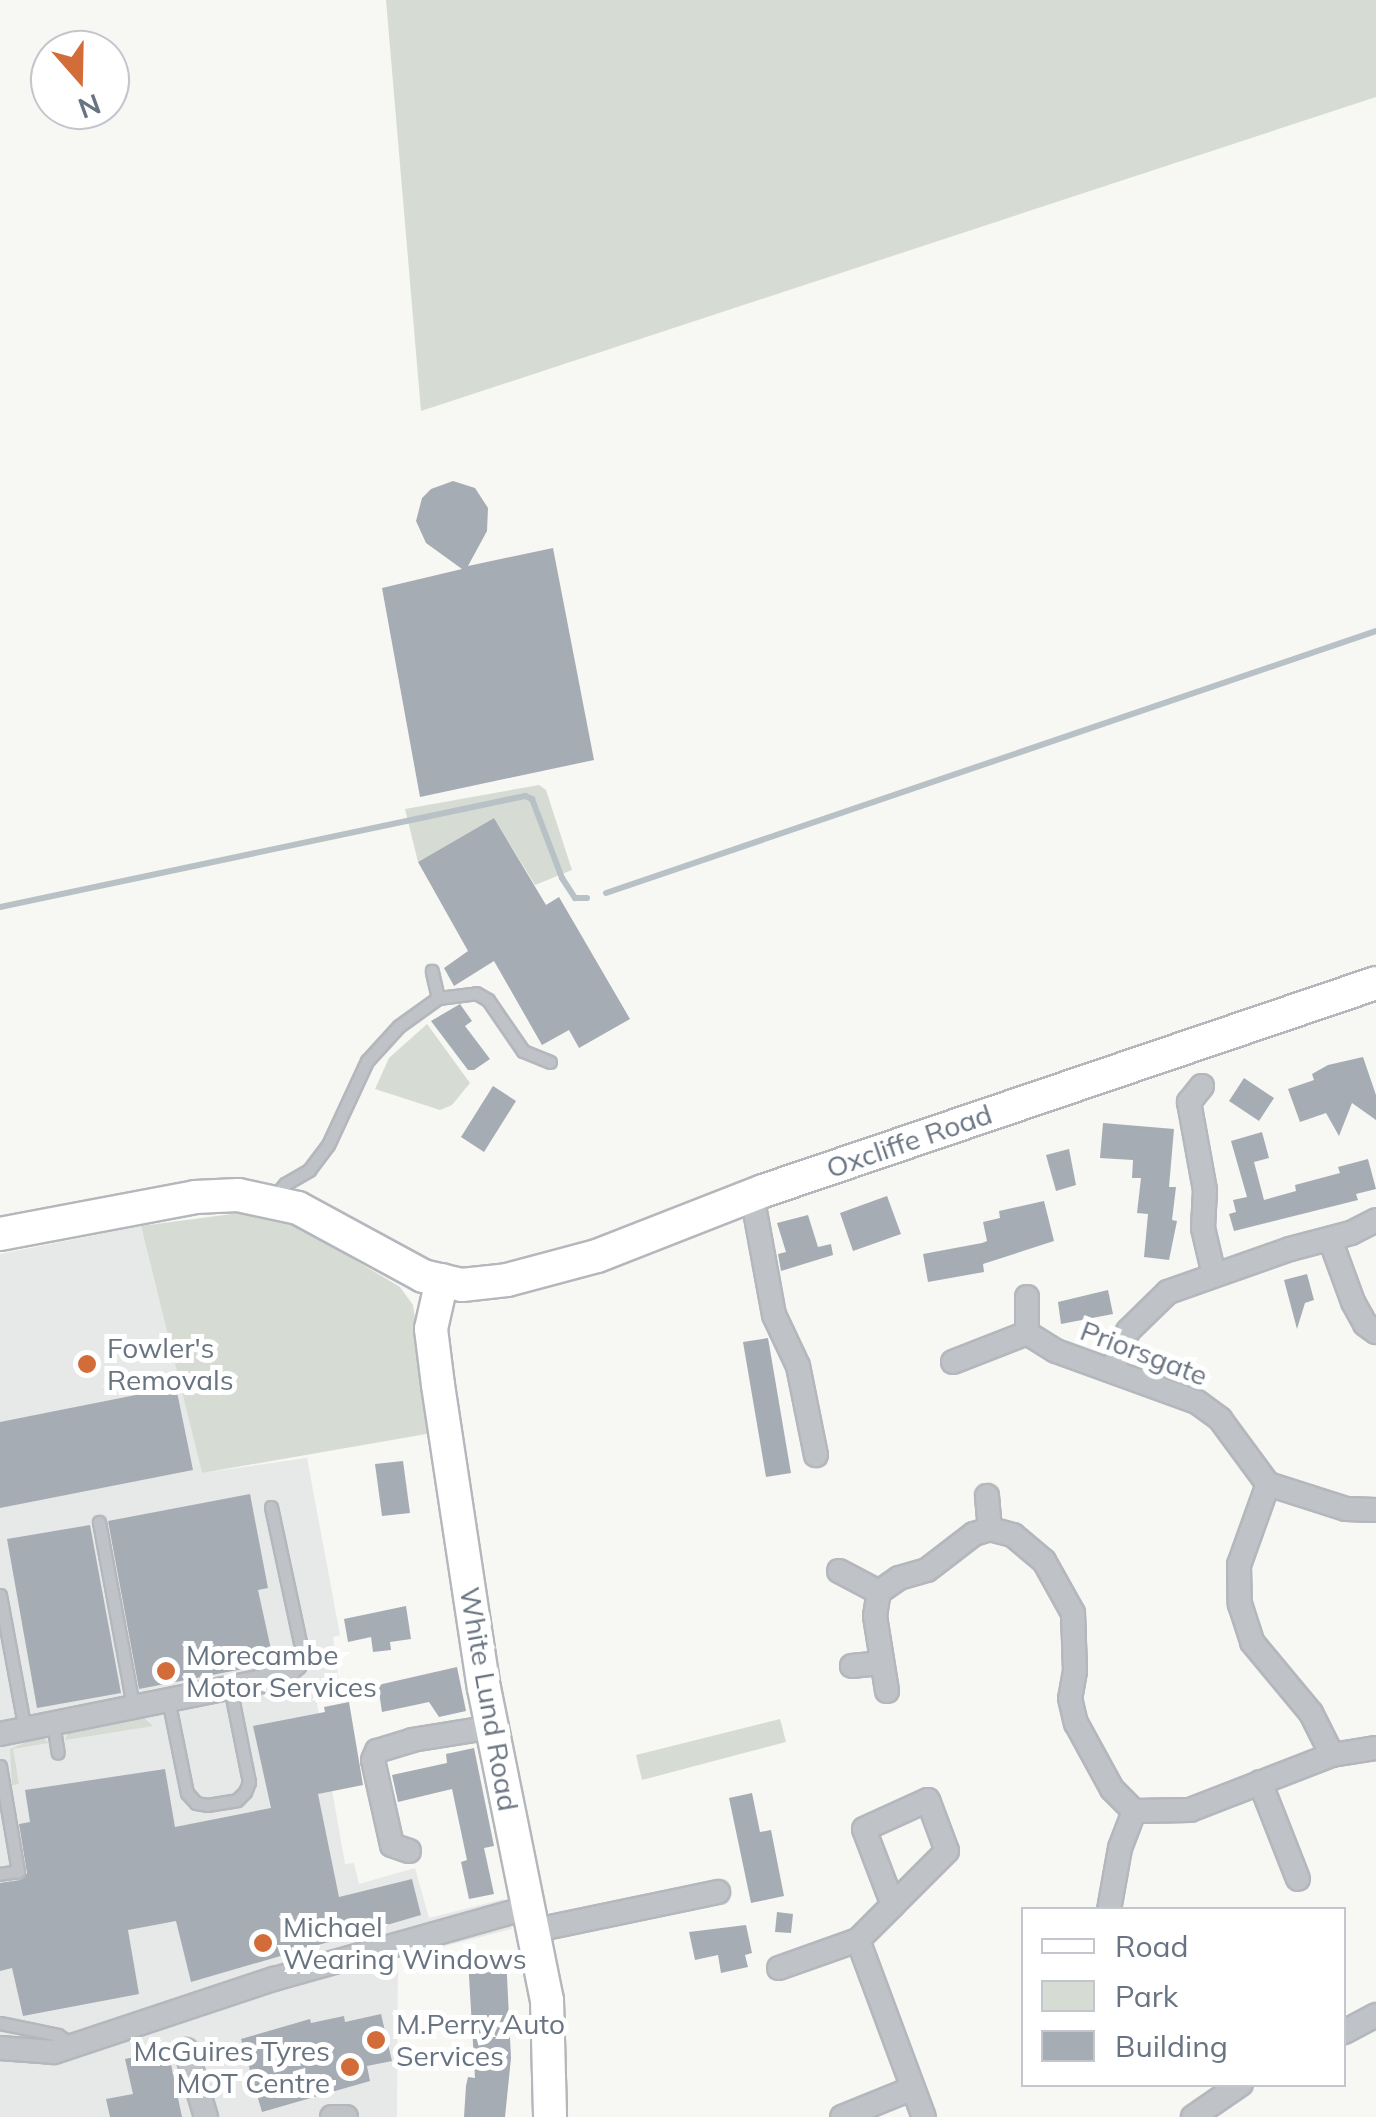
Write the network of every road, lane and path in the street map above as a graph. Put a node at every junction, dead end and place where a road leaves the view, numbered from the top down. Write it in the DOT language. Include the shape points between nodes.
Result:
graph roads {
  1 [pos="432,971"];
  2 [pos="1376,983"];
  3 [pos="438,998"];
  4 [pos="550,1062"];
  5 [pos="1186,1094"];
  6 [pos="752,1195"];
  7 [pos="272,1200"];
  8 [pos="1376,1220"];
  9 [pos="0,1234"];
  10 [pos="1330,1239"];
  11 [pos="1214,1275"];
  12 [pos="442,1280"];
  13 [pos="1027,1297"];
  14 [pos="1376,1332"];
  15 [pos="1027,1333"];
  16 [pos="965,1363"];
  17 [pos="1112,1370"];
  18 [pos="816,1455"];
  19 [pos="1268,1484"];
  20 [pos="987,1496"];
  21 [pos="271,1507"];
  22 [pos="1376,1510"];
  23 [pos="99,1522"];
  24 [pos="990,1529"];
  25 [pos="848,1569"];
  26 [pos="878,1592"];
  27 [pos="0,1596"];
  28 [pos="882,1663"];
  29 [pos="852,1666"];
  30 [pos="287,1676"];
  31 [pos="230,1686"];
  32 [pos="887,1692"];
  33 [pos="168,1699"];
  34 [pos="133,1706"];
  35 [pos="53,1722"];
  36 [pos="492,1727"];
  37 [pos="25,1730"];
  38 [pos="0,1734"];
  39 [pos="1376,1748"];
  40 [pos="58,1752"];
  41 [pos="1332,1755"];
  42 [pos="0,1766"];
  43 [pos="1260,1782"];
  44 [pos="1134,1811"];
  45 [pos="409,1851"];
  46 [pos="0,1874"];
  47 [pos="1302,1884"];
  48 [pos="722,1891"];
  49 [pos="893,1905"];
  50 [pos="1110,1907"];
  51 [pos="533,1918"];
  52 [pos="858,1940"];
  53 [pos="779,1968"];
  54 [pos="1376,2015"];
  55 [pos="0,2023"];
  56 [pos="1346,2031"];
  57 [pos="73,2046"];
  58 [pos="0,2048"];
  59 [pos="186,2050"];
  60 [pos="1238,2087"];
  61 [pos="912,2089"];
  62 [pos="206,2117"];
  63 [pos="332,2117"];
  64 [pos="346,2117"];
  65 [pos="550,2117"];
  66 [pos="842,2117"];
  67 [pos="924,2117"];
  68 [pos="1193,2117"];
  1 -- 3 [label="lane"];
  2 -- 6 [label="main road, Oxcliffe Road"];
  3 -- 4 [label="lane" via="476,993 523,1051"];
  3 -- 7 [label="lane" via="399,1026 368,1061 328,1145"];
  5 -- 11 [label="street"];
  6 -- 12 [label="main road, Oxcliffe Road" via="597,1256 507,1280"];
  6 -- 18 [label="street" via="774,1315 798,1366"];
  7 -- 9 [label="main road, Oxcliffe Road" via="195,1196"];
  7 -- 12 [label="main road, Oxcliffe Road" via="324,1221 402,1267"];
  8 -- 10 [label="street"];
  10 -- 11 [label="street"];
  10 -- 14 [label="street" via="1353,1302"];
  11 -- 17 [label="street" via="1168,1292 1148,1308 1128,1332"];
  12 -- 36 [label="main road, White Lund Road" via="431,1329"];
  13 -- 15 [label="street"];
  15 -- 16 [label="street"];
  15 -- 17 [label="street, Priorsgate"];
  17 -- 19 [label="street, Priorsgate" via="1197,1402 1220,1420"];
  19 -- 22 [label="street" via="1346,1508"];
  19 -- 41 [label="street" via="1239,1565 1240,1604 1252,1642 1311,1714"];
  20 -- 24 [label="street"];
  21 -- 30 [label="lane" via="302,1651 299,1667"];
  23 -- 34 [label="lane"];
  24 -- 26 [label="street"];
  24 -- 44 [label="street" via="1031,1546 1060,1585 1073,1613 1076,1672 1070,1698 1076,1723 1112,1789"];
  25 -- 26 [label="street"];
  26 -- 28 [label="street"];
  27 -- 37 [label="lane"];
  28 -- 29 [label="street"];
  28 -- 32 [label="street"];
  30 -- 31 [label="street"];
  31 -- 33 [label="street"];
  31 -- 33 [label="lane" via="248,1782 246,1792 222,1802 196,1803 187,1793"];
  33 -- 34 [label="street"];
  34 -- 35 [label="street"];
  35 -- 37 [label="street"];
  35 -- 40 [label="lane"];
  36 -- 45 [label="street" via="378,1751 373,1760 392,1845"];
  36 -- 51 [label="main road, White Lund Road"];
  37 -- 38 [label="street"];
  39 -- 41 [label="street"];
  41 -- 43 [label="street"];
  42 -- 46 [label="lane" via="18,1871"];
  43 -- 44 [label="street" via="1190,1810"];
  43 -- 47 [label="street"];
  44 -- 50 [label="street"];
  48 -- 51 [label="street"];
  49 -- 49 [label="street" via="864,1830 928,1800 947,1851"];
  49 -- 52 [label="street"];
  51 -- 57 [label="street" via="274,1979"];
  51 -- 65 [label="main road, White Lund Road" via="548,2000"];
  52 -- 53 [label="street"];
  52 -- 61 [label="street"];
  54 -- 56 [label="street"];
  55 -- 57 [label="lane" via="58,2035"];
  57 -- 58 [label="street" via="54,2052"];
  59 -- 62 [label="street"];
  60 -- 68 [label="street"];
  61 -- 66 [label="street"];
  61 -- 67 [label="street"];
  63 -- 64 [label="street"];
}
